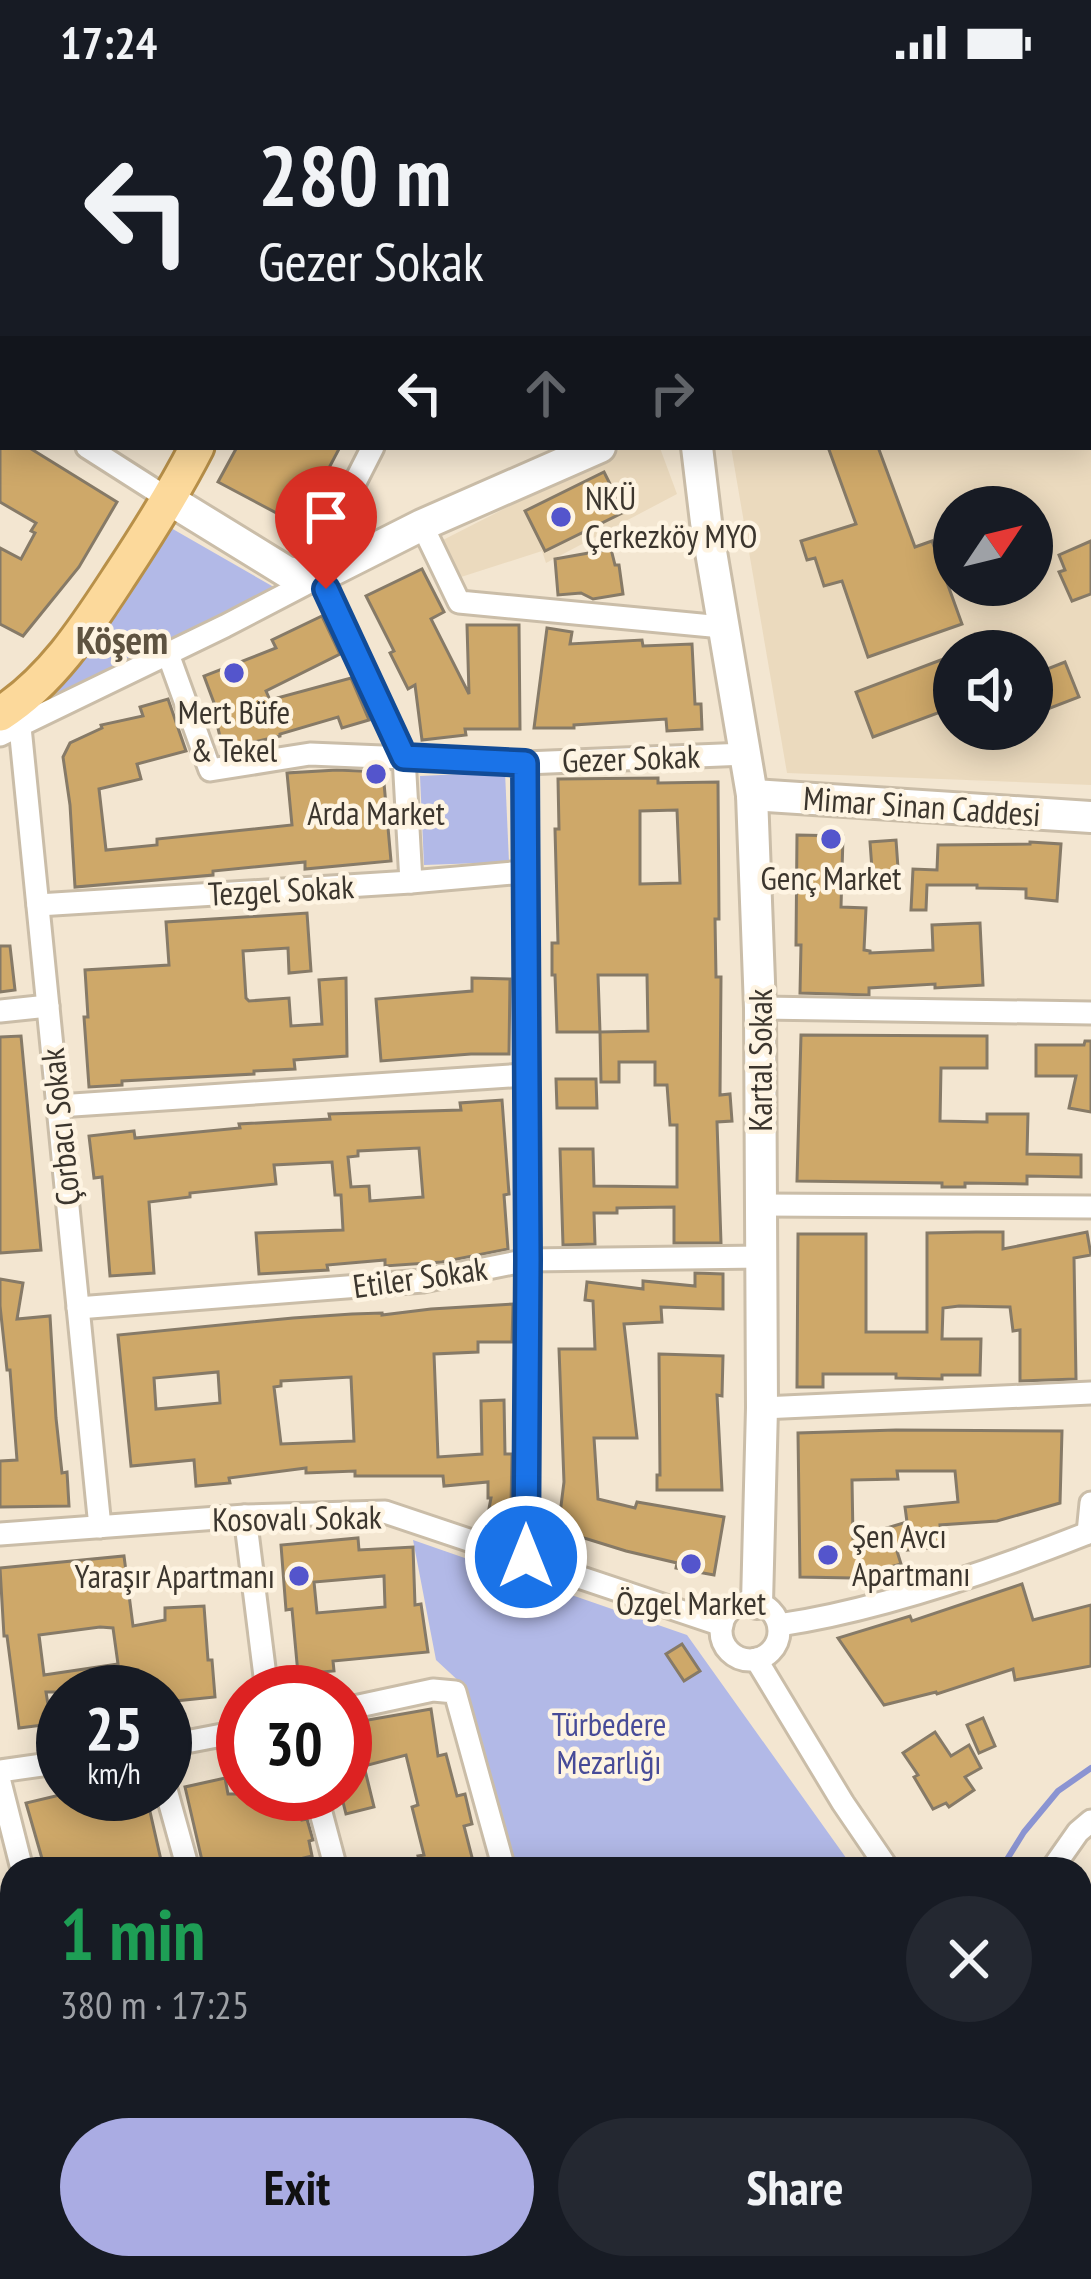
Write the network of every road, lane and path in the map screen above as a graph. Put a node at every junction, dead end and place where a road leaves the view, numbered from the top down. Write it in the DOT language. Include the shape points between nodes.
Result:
graph roads {
  1 [pos="92,450"];
  2 [pos="195,450"];
  3 [pos="371,450"];
  4 [pos="590,450"];
  5 [pos="683,450"];
  6 [pos="698,450"];
  7 [pos="170,500"];
  8 [pos="706,522"];
  9 [pos="422,525"];
  10 [pos="317,578"];
  11 [pos="722,627"];
  12 [pos="168,654"];
  13 [pos="7,725"];
  14 [pos="746,754"];
  15 [pos="404,757"];
  16 [pos="525,763"];
  17 [pos="752,795"];
  18 [pos="1091,817"];
  19 [pos="524,872"];
  20 [pos="411,882"];
  21 [pos="38,904"];
  22 [pos="48,1006"];
  23 [pos="760,1008"];
  24 [pos="0,1011"];
  25 [pos="1091,1012"];
  26 [pos="525,1075"];
  27 [pos="58,1106"];
  28 [pos="760,1205"];
  29 [pos="1091,1207"];
  30 [pos="762,1257"];
  31 [pos="528,1260"];
  32 [pos="78,1308"];
  33 [pos="1091,1393"];
  34 [pos="762,1408"];
  35 [pos="1091,1503"];
  36 [pos="245,1516"];
  37 [pos="100,1527"];
  38 [pos="0,1534"];
  39 [pos="1089,1535"];
  40 [pos="526,1557"];
  41 [pos="768,1614"];
  42 [pos="722,1625"];
  43 [pos="756,1659"];
  44 [pos="264,1665"];
  45 [pos="372,1703"];
  46 [pos="36,1766"];
  47 [pos="0,1771"];
  48 [pos="0,1782"];
  49 [pos="175,1821"];
  50 [pos="323,1821"];
  51 [pos="1091,1821"];
  52 [pos="19,1857"];
  53 [pos="185,1857"];
  54 [pos="333,1857"];
  55 [pos="501,1857"];
  56 [pos="880,1857"];
  57 [pos="1060,1857"];
  1 -- 7 [label="street"];
  2 -- 7 [label="main road"];
  3 -- 10 [label="street" via="319,553"];
  4 -- 9 [label="street"];
  5 -- 8 [label="street"];
  6 -- 8 [label="street"];
  7 -- 10 [label="street" via="287,572"];
  7 -- 13 [label="main road" via="75,644 16,703"];
  8 -- 11 [label="street, Kartal Sokak"];
  9 -- 10 [label="street"];
  9 -- 11 [label="street" via="459,602"];
  10 -- 12 [label="street"];
  10 -- 15 [label="street"];
  11 -- 14 [label="street, Kartal Sokak"];
  12 -- 13 [label="street"];
  12 -- 15 [label="street, Gezer Sokak" via="210,770 310,754"];
  13 -- 21 [label="street, Çorbacı Sokak"];
  14 -- 16 [label="street, Gezer Sokak"];
  14 -- 17 [label="street, Kartal Sokak"];
  15 -- 16 [label="street, Gezer Sokak"];
  15 -- 20 [label="street"];
  16 -- 19 [label="street"];
  17 -- 18 [label="street, Mimar Sinan Caddesi"];
  17 -- 23 [label="street, Kartal Sokak"];
  19 -- 20 [label="street, Tezgel Sokak"];
  19 -- 26 [label="street"];
  20 -- 21 [label="street, Tezgel Sokak"];
  21 -- 22 [label="street, Çorbacı Sokak"];
  22 -- 24 [label="street"];
  22 -- 27 [label="street, Çorbacı Sokak"];
  23 -- 25 [label="street"];
  23 -- 28 [label="street, Kartal Sokak"];
  26 -- 27 [label="street"];
  26 -- 31 [label="street"];
  27 -- 32 [label="street, Çorbacı Sokak"];
  28 -- 29 [label="street"];
  28 -- 30 [label="street, Kartal Sokak"];
  30 -- 31 [label="street, Etiler Sokak"];
  30 -- 34 [label="street, Kartal Sokak"];
  31 -- 32 [label="street, Etiler Sokak" via="423,1281"];
  31 -- 40 [label="street"];
  32 -- 37 [label="street, Çorbacı Sokak"];
  33 -- 34 [label="street"];
  34 -- 41 [label="street, Kartal Sokak"];
  35 -- 39 [label="street"];
  36 -- 37 [label="street, Kosovalı Sokak"];
  36 -- 40 [label="street, Kosovalı Sokak" via="385,1512"];
  36 -- 44 [label="street"];
  37 -- 38 [label="street, Kosovalı Sokak"];
  39 -- 41 [label="street" via="829,1618"];
  40 -- 42 [label="street, Kosovalı Sokak"];
  41 -- 42 [label="street" via="748,1600 732,1606"];
  41 -- 43 [label="street" via="780,1633 774,1649"];
  42 -- 43 [label="street" via="729,1652"];
  43 -- 56 [label="street"];
  45 -- 55 [label="street" via="455,1692"];
  46 -- 47 [label="street"];
  48 -- 52 [label="street"];
  49 -- 53 [label="street"];
  50 -- 54 [label="street"];
  51 -- 57 [label="street"];
}
